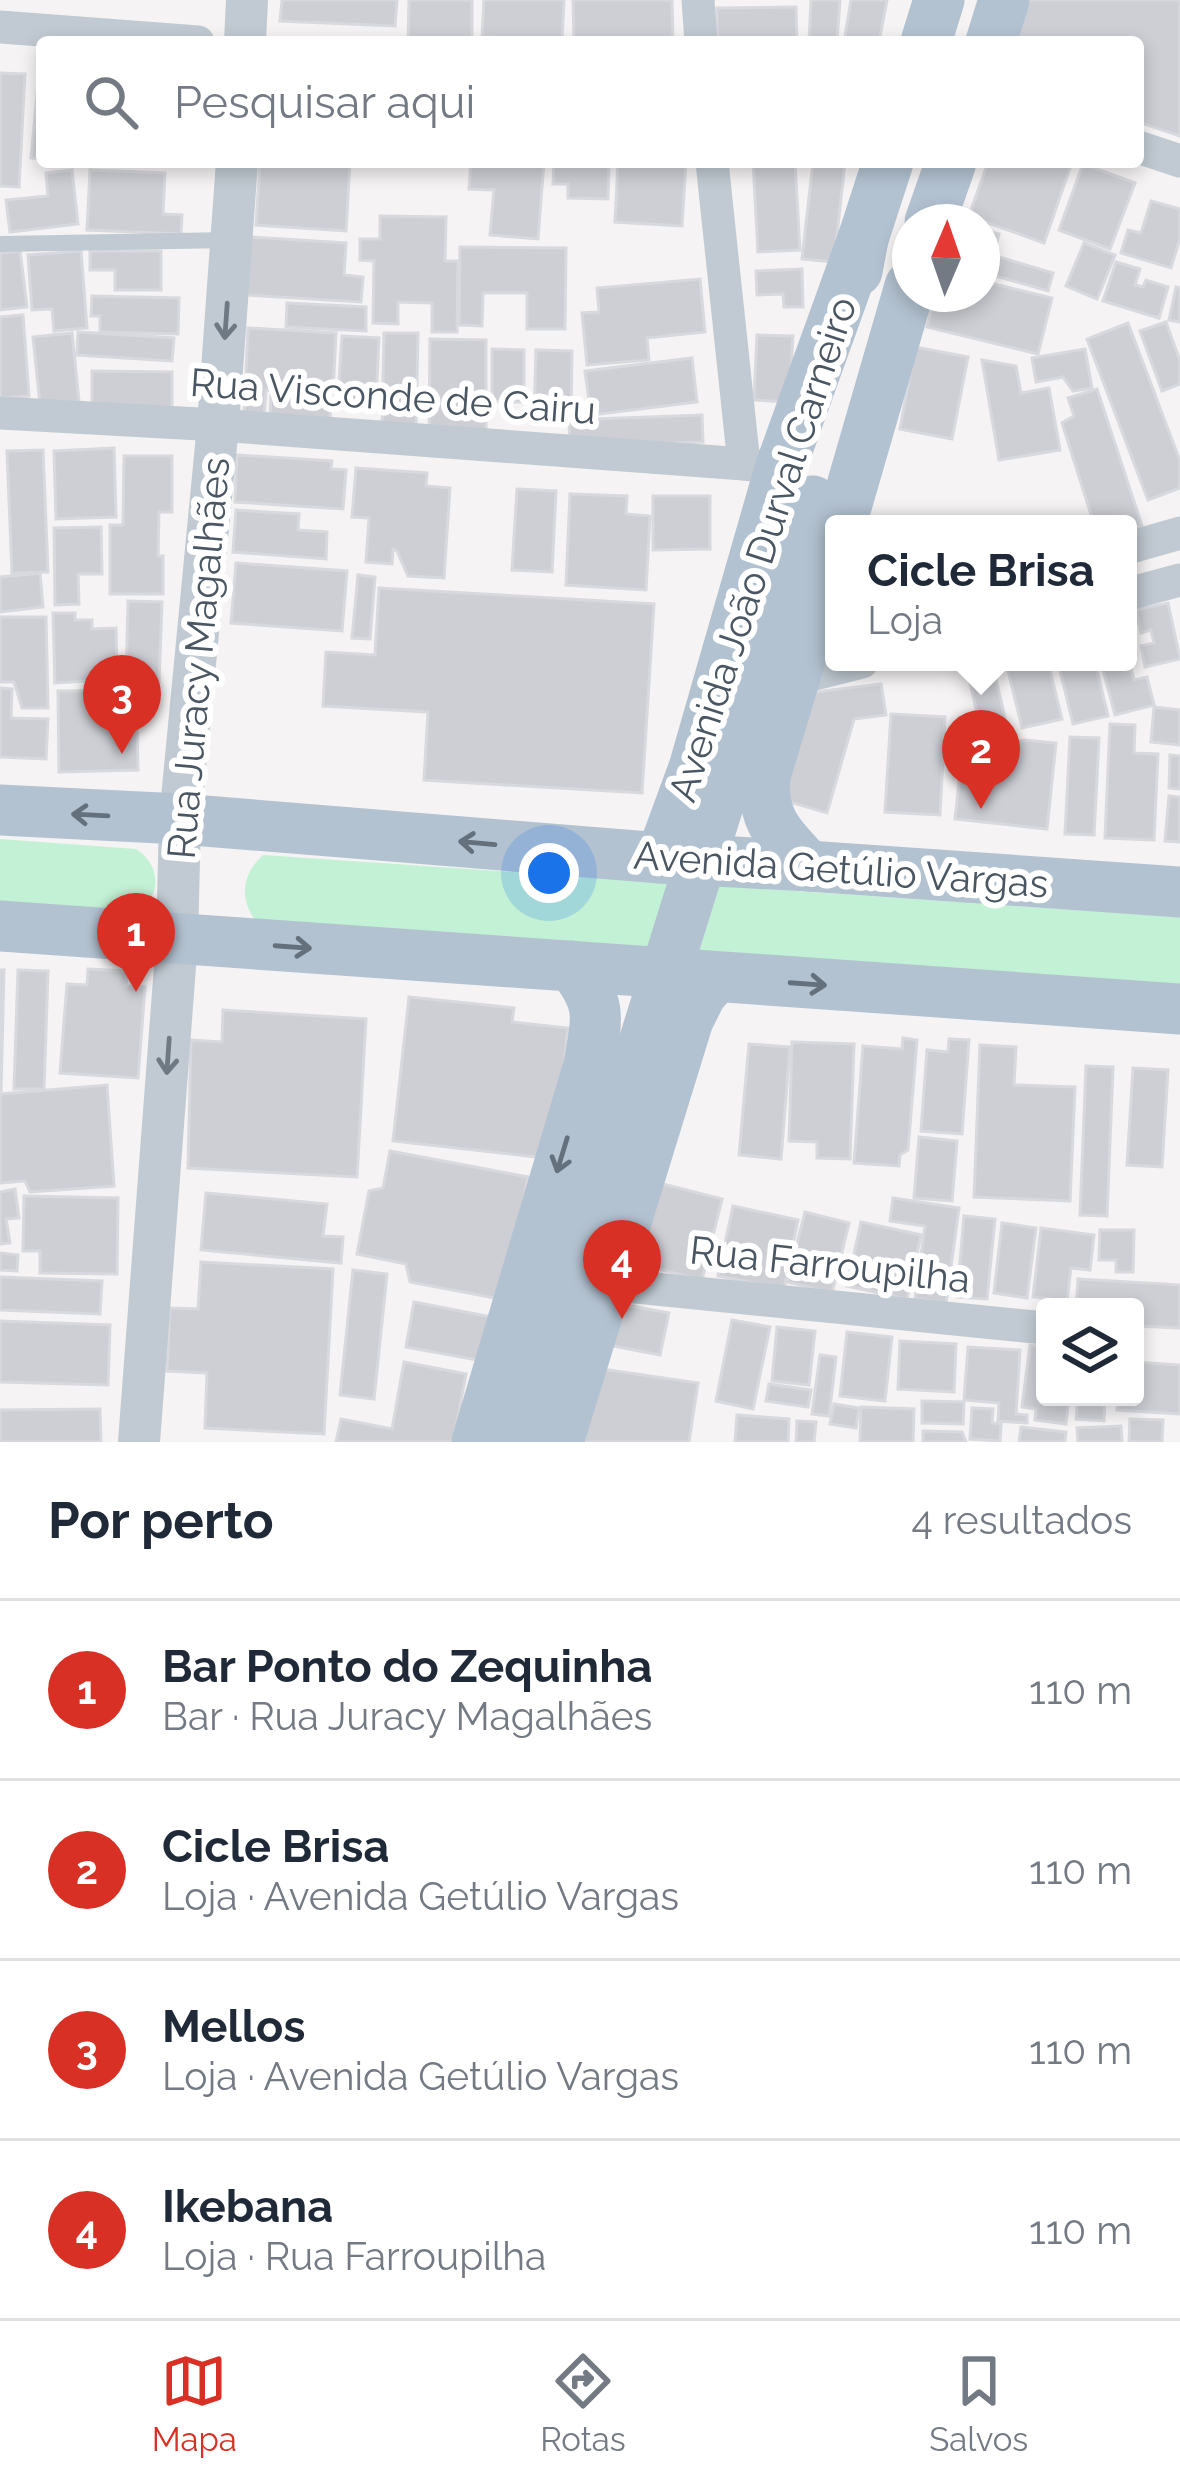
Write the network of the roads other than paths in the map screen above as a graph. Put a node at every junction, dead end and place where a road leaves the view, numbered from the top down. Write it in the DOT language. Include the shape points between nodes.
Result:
graph roads {
  1 [pos="248,0"];
  2 [pos="698,0"];
  3 [pos="939,0"];
  4 [pos="1004,0"];
  5 [pos="0,27"];
  6 [pos="119,36"];
  7 [pos="245,36"];
  8 [pos="701,36"];
  9 [pos="928,36"];
  10 [pos="993,36"];
  11 [pos="1144,149"];
  12 [pos="1180,161"];
  13 [pos="237,168"];
  14 [pos="714,168"];
  15 [pos="886,168"];
  16 [pos="949,168"];
  17 [pos="937,204"];
  18 [pos="233,240"];
  19 [pos="0,244"];
  20 [pos="892,309"];
  21 [pos="895,312"];
  22 [pos="0,413"];
  23 [pos="218,425"];
  24 [pos="795,489"];
  25 [pos="1180,533"];
  26 [pos="1137,545"];
  27 [pos="1180,580"];
  28 [pos="825,590"];
  29 [pos="1137,592"];
  30 [pos="813,646"];
  31 [pos="694,768"];
  32 [pos="765,776"];
  33 [pos="0,810"];
  34 [pos="180,819"];
  35 [pos="661,858"];
  36 [pos="808,866"];
  37 [pos="1180,892"];
  38 [pos="0,926"];
  39 [pos="177,940"];
  40 [pos="572,966"];
  41 [pos="716,978"];
  42 [pos="1180,1009"];
  43 [pos="589,1065"];
  44 [pos="661,1103"];
  45 [pos="606,1284"];
  46 [pos="1036,1327"];
  47 [pos="547,1353"];
  48 [pos="139,1442"];
  49 [pos="477,1442"];
  50 [pos="512,1442"];
  51 [pos="528,1442"];
  52 [pos="558,1442"];
  1 -- 7 [label="street"];
  2 -- 8 [label="street"];
  3 -- 9 [label="main road"];
  4 -- 10 [label="main road"];
  5 -- 6 [label="street"];
  11 -- 12 [label="street"];
  13 -- 18 [label="street, Rua Juracy Magalhães"];
  14 -- 24 [label="street"];
  15 -- 24 [label="main road, Avenida João Durval Carneiro"];
  16 -- 17 [label="main road"];
  18 -- 19 [label="lane"];
  18 -- 23 [label="street, Rua Juracy Magalhães, one-way"];
  20 -- 24 [label="main road, Avenida João Durval Carneiro"];
  21 -- 24 [label="main road, Avenida João Durval Carneiro"];
  22 -- 23 [label="street, Rua Visconde de Cairu"];
  23 -- 24 [label="street, Rua Visconde de Cairu"];
  23 -- 34 [label="street, Rua Juracy Magalhães"];
  24 -- 31 [label="main road, Avenida João Durval Carneiro"];
  24 -- 47 [label="main road, Avenida João Durval Carneiro, bridge"];
  25 -- 26 [label="street"];
  27 -- 29 [label="street"];
  28 -- 30 [label="main road, Avenida João Durval Carneiro"];
  30 -- 32 [label="main road, Avenida João Durval Carneiro"];
  31 -- 32 [label="main road" via="706,792 730,800"];
  31 -- 35 [label="main road, Avenida João Durval Carneiro"];
  32 -- 36 [label="main road, Avenida João Durval Carneiro" via="766,813"];
  34 -- 33 [label="main road, Avenida Getúlio Vargas, one-way"];
  35 -- 34 [label="main road, Avenida Getúlio Vargas, one-way"];
  34 -- 39 [label="street, Rua Juracy Magalhães"];
  35 -- 36 [label="main road, Avenida Getúlio Vargas"];
  36 -- 37 [label="main road, Avenida Getúlio Vargas"];
  38 -- 39 [label="main road"];
  39 -- 40 [label="main road, one-way"];
  39 -- 48 [label="street, Rua Juracy Magalhães, one-way"];
  40 -- 41 [label="main road"];
  40 -- 43 [label="main road" via="595,1004"];
  41 -- 42 [label="main road, one-way"];
  41 -- 44 [label="main road" via="688,1020"];
  43 -- 44 [label="main road" via="627,1059 648,1070"];
  43 -- 49 [label="main road, one-way"];
  44 -- 45 [label="main road"];
  45 -- 46 [label="street, Rua Farroupilha"];
  45 -- 52 [label="main road"];
  47 -- 50 [label="main road, Avenida João Durval Carneiro"];
  47 -- 51 [label="main road, Avenida João Durval Carneiro"];
}
